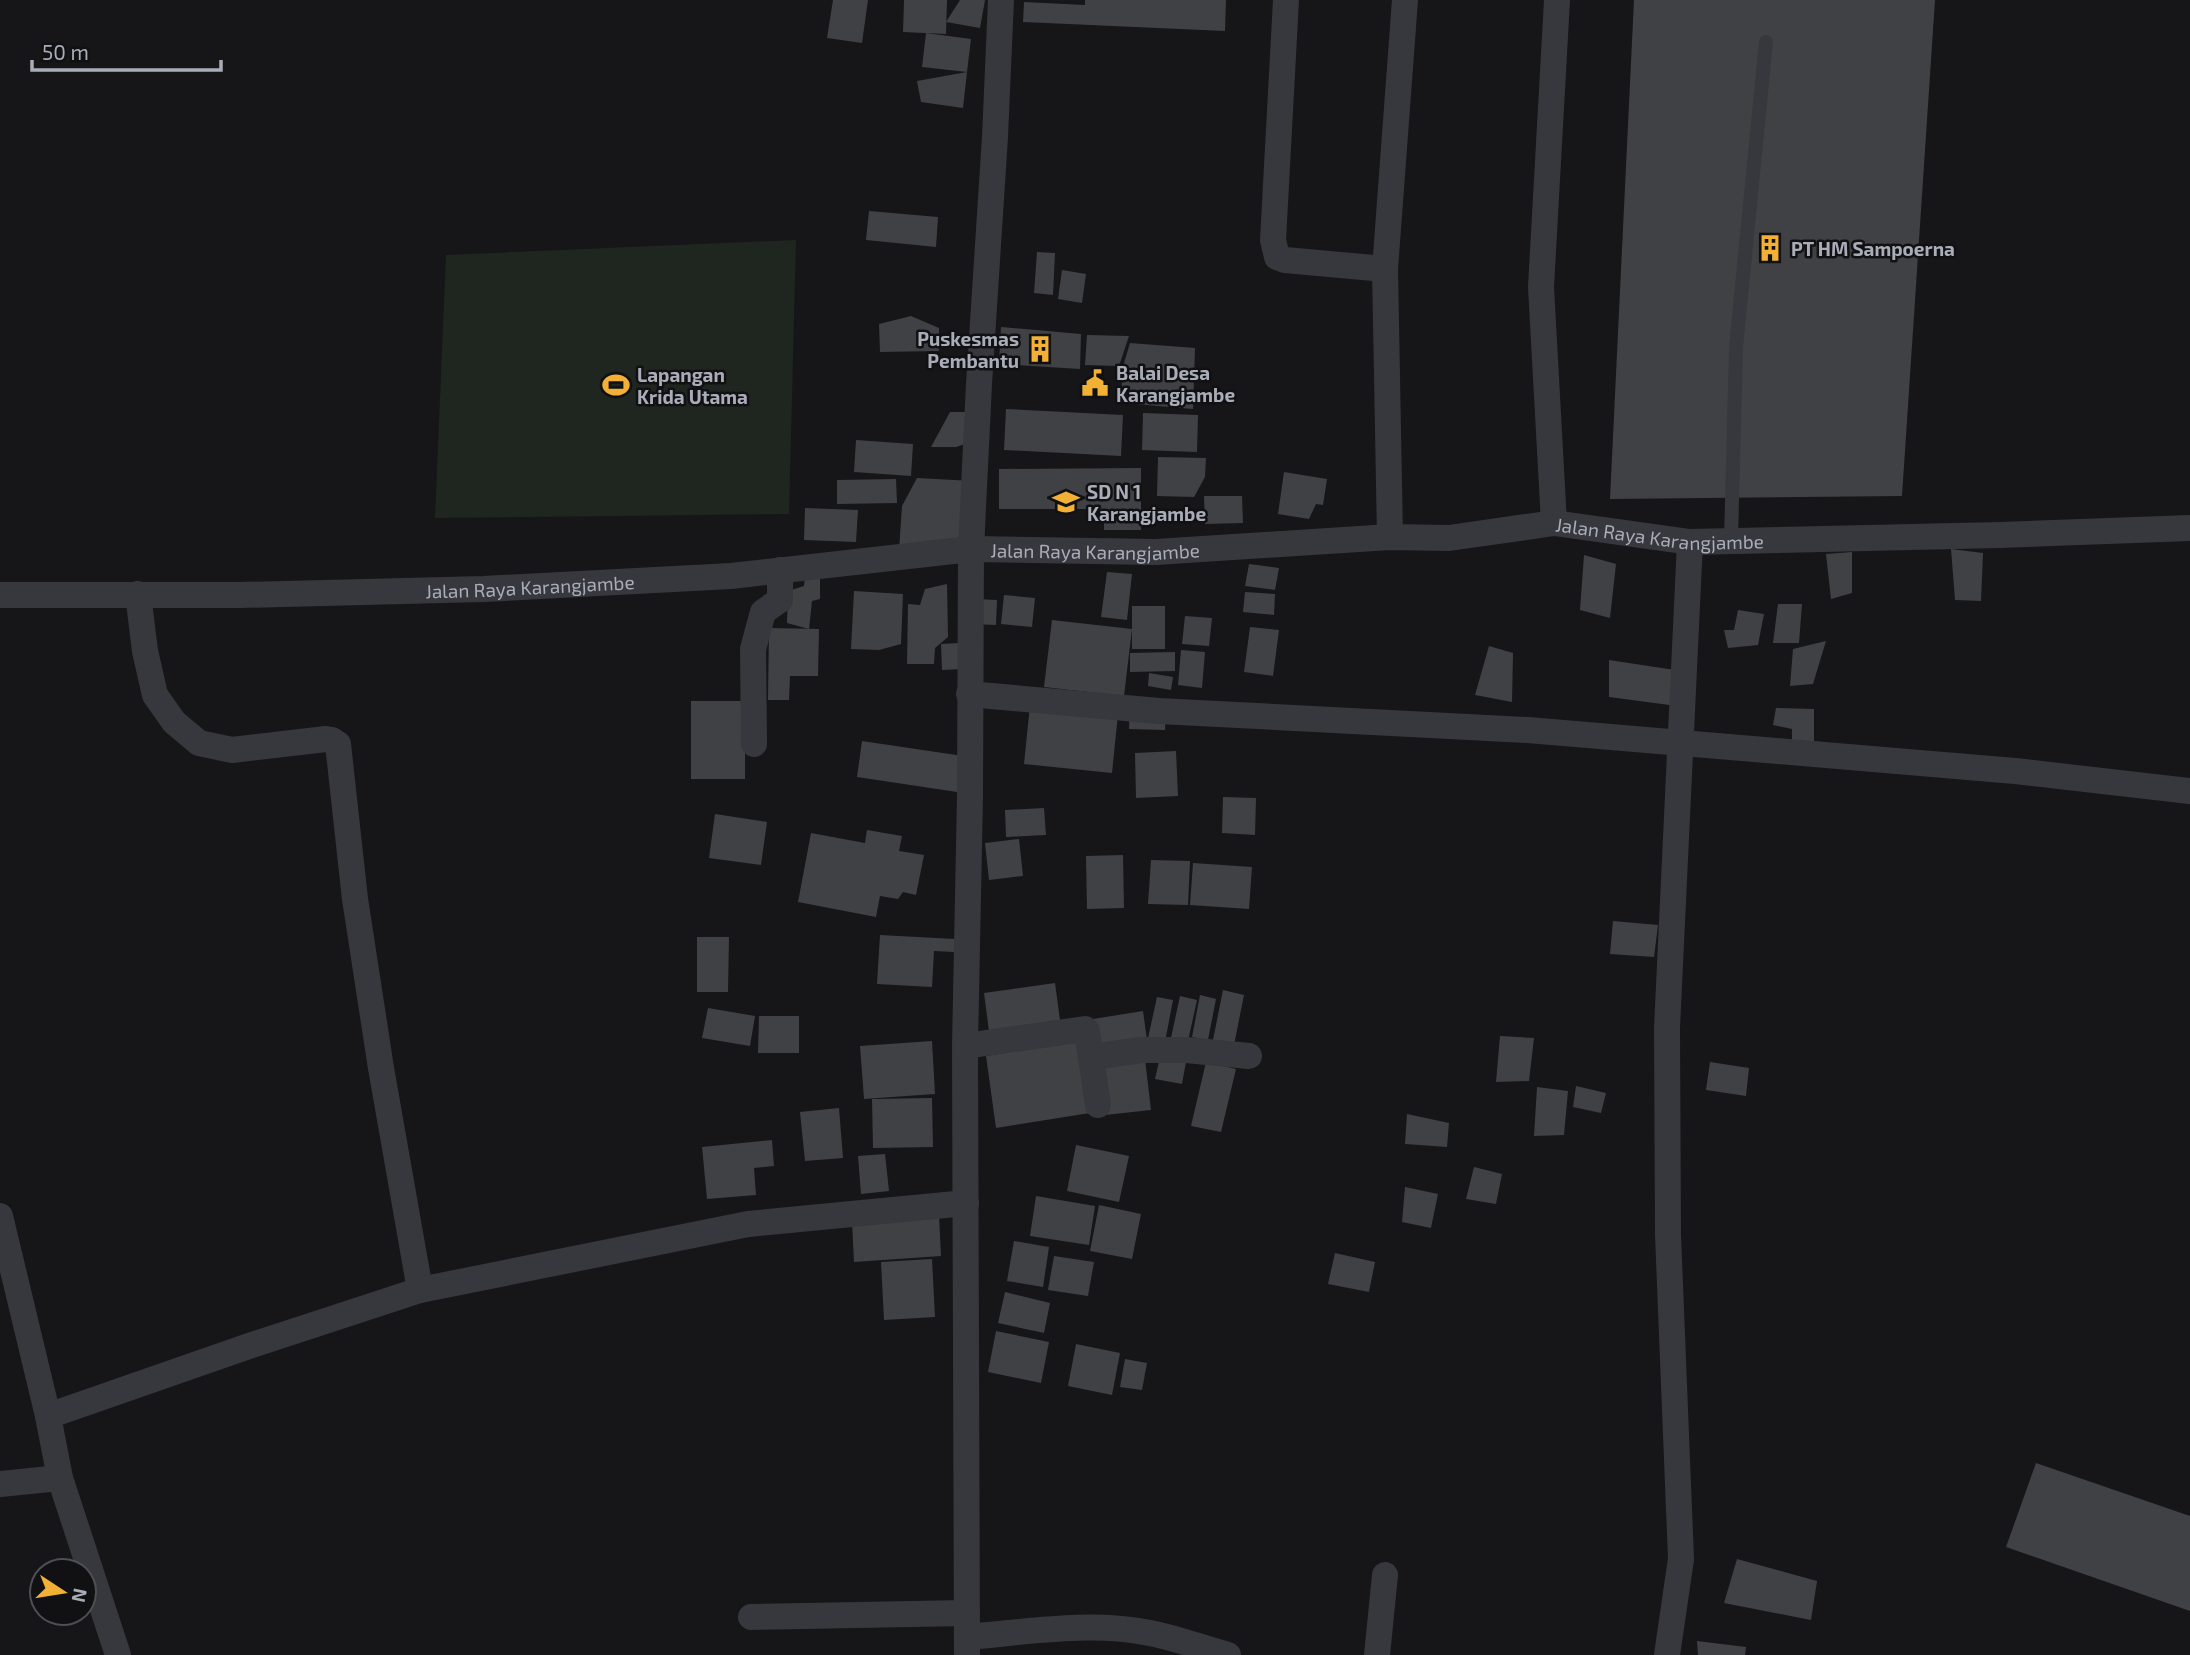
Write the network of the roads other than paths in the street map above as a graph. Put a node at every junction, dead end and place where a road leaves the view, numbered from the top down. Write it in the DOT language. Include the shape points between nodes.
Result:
graph roads {
  1 [pos="1001,0"];
  2 [pos="1286,0"];
  3 [pos="1405,0"];
  4 [pos="1557,0"];
  5 [pos="1766,42"];
  6 [pos="1385,269"];
  7 [pos="1554,523"];
  8 [pos="2190,528"];
  9 [pos="1390,537"];
  10 [pos="1731,540"];
  11 [pos="1690,541"];
  12 [pos="971,550"];
  13 [pos="780,570"];
  14 [pos="138,594"];
  15 [pos="0,595"];
  16 [pos="970,694"];
  17 [pos="1682,742"];
  18 [pos="754,744"];
  19 [pos="2190,791"];
  20 [pos="965,1046"];
  21 [pos="1249,1056"];
  22 [pos="1091,1057"];
  23 [pos="1098,1105"];
  24 [pos="966,1203"];
  25 [pos="0,1216"];
  26 [pos="420,1290"];
  27 [pos="48,1416"];
  28 [pos="60,1478"];
  29 [pos="0,1484"];
  30 [pos="1385,1575"];
  31 [pos="751,1617"];
  32 [pos="967,1635"];
  33 [pos="118,1655"];
  34 [pos="1228,1655"];
  35 [pos="1377,1655"];
  36 [pos="1667,1655"];
  1 -- 12 [label="street"];
  2 -- 6 [label="street" via="1274,251 1285,260"];
  3 -- 6 [label="street"];
  4 -- 7 [label="street" via="1541,287"];
  5 -- 10 [label="lane" via="1736,347"];
  6 -- 9 [label="street"];
  7 -- 9 [label="street, Jalan Raya Karangjambe" via="1449,538"];
  7 -- 11 [label="street, Jalan Raya Karangjambe"];
  8 -- 10 [label="street, Jalan Raya Karangjambe"];
  9 -- 12 [label="street, Jalan Raya Karangjambe" via="1156,552"];
  10 -- 11 [label="street, Jalan Raya Karangjambe"];
  11 -- 17 [label="street"];
  12 -- 13 [label="street, Jalan Raya Karangjambe"];
  12 -- 16 [label="street"];
  13 -- 14 [label="street, Jalan Raya Karangjambe" via="484,589"];
  13 -- 18 [label="street" via="780,600 763,612 753,649"];
  14 -- 15 [label="street, Jalan Raya Karangjambe"];
  14 -- 26 [label="street" via="155,695 174,722 199,743 232,750 326,739 338,744 355,899"];
  16 -- 17 [label="street" via="1159,711"];
  16 -- 20 [label="street"];
  17 -- 19 [label="street"];
  17 -- 36 [label="street" via="1667,1028 1668,1236 1681,1559"];
  20 -- 22 [label="street" via="1085,1029"];
  20 -- 24 [label="street"];
  21 -- 22 [label="street" via="1153,1050"];
  22 -- 23 [label="street"];
  24 -- 26 [label="street" via="748,1224"];
  24 -- 32 [label="street"];
  25 -- 27 [label="street"];
  26 -- 27 [label="street"];
  27 -- 28 [label="street"];
  28 -- 29 [label="street"];
  28 -- 33 [label="street"];
  30 -- 35 [label="street"];
  31 -- 32 [label="street"];
  32 -- 34 [label="street" via="1112,1629 1151,1633"];
}
